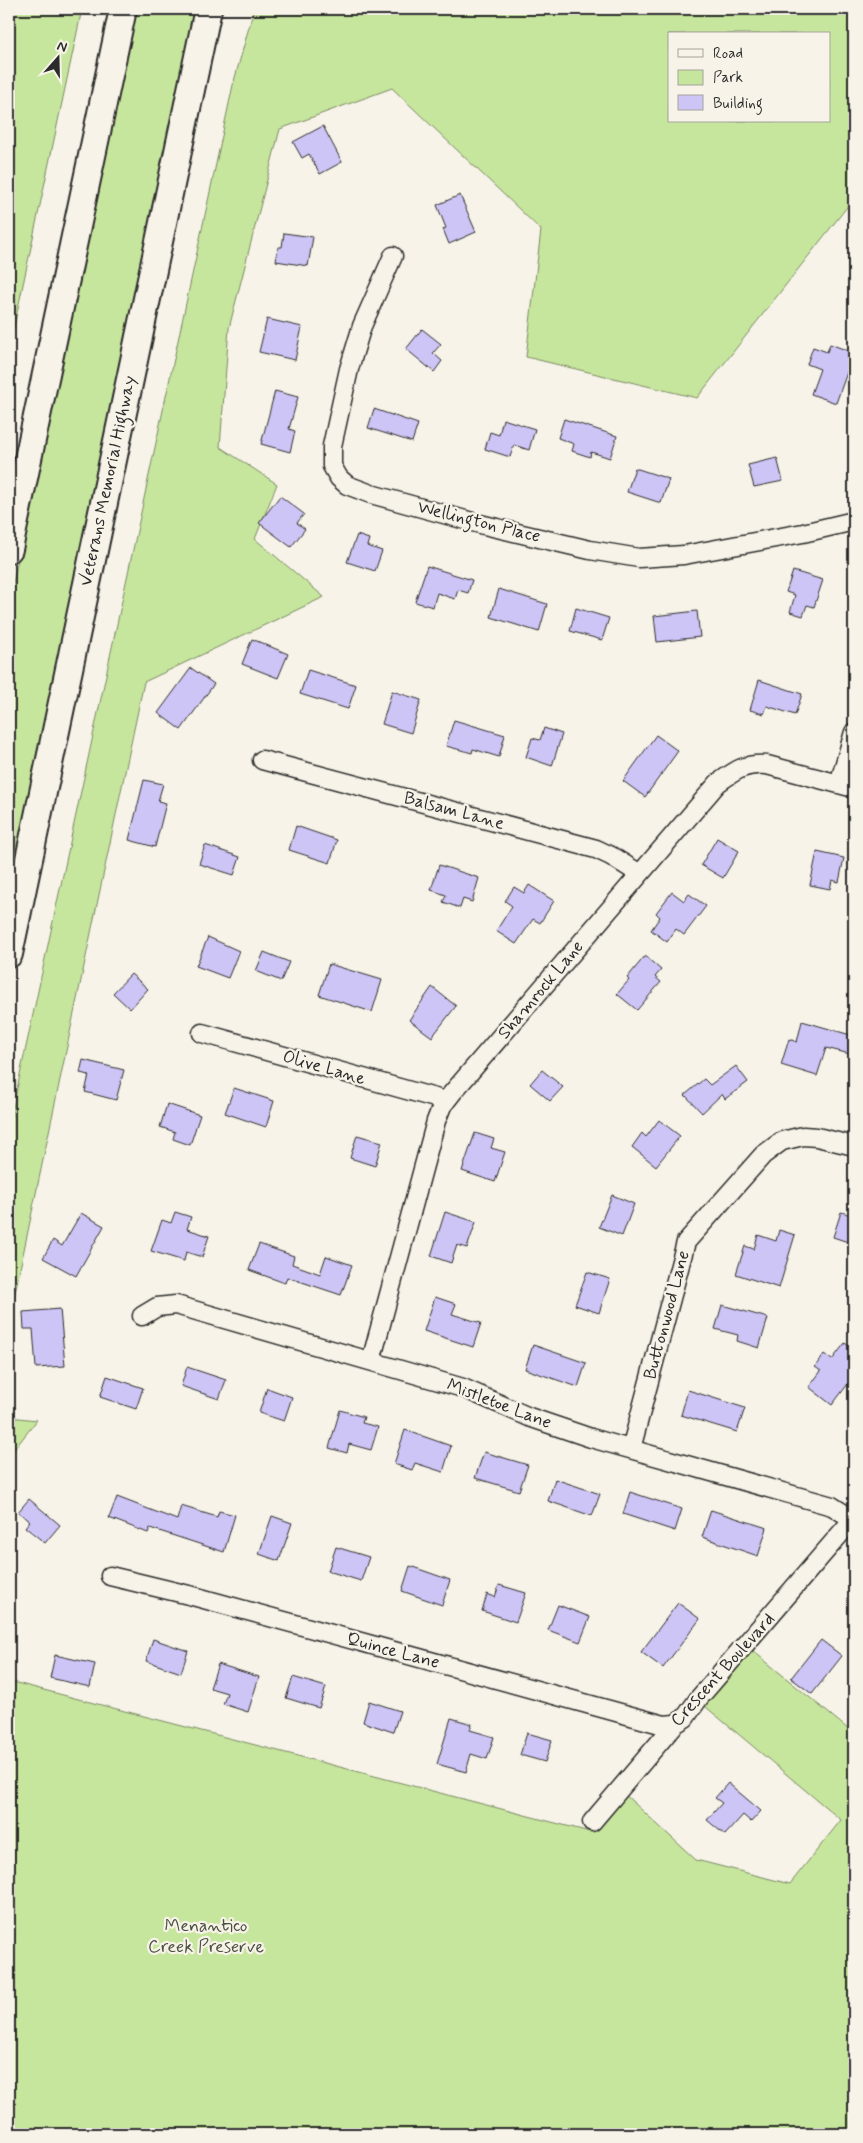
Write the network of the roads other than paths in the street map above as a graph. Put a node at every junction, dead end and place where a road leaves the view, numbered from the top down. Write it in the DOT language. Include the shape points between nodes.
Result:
graph roads {
  1 [pos="108,9"];
  2 [pos="123,9"];
  3 [pos="208,9"];
  4 [pos="222,9"];
  5 [pos="76,230"];
  6 [pos="393,256"];
  7 [pos="155,257"];
  8 [pos="854,521"];
  9 [pos="9,549"];
  10 [pos="854,732"];
  11 [pos="262,760"];
  12 [pos="847,786"];
  13 [pos="640,874"];
  14 [pos="9,954"];
  15 [pos="202,1033"];
  16 [pos="446,1102"];
  17 [pos="854,1146"];
  18 [pos="142,1316"];
  19 [pos="371,1361"];
  20 [pos="631,1449"];
  21 [pos="854,1519"];
  22 [pos="110,1576"];
  23 [pos="675,1724"];
  24 [pos="592,1822"];
  1 -- 5 [label="highway"];
  2 -- 5 [label="highway"];
  3 -- 7 [label="highway, Veterans Memorial Highway"];
  4 -- 7 [label="highway" via="195,121"];
  5 -- 9 [label="highway"];
  6 -- 8 [label="street, Wellington Place" via="362,326 332,446 332,466 347,485 480,524 639,558 684,555"];
  7 -- 14 [label="highway, Veterans Memorial Highway"];
  10 -- 12 [label="street"];
  11 -- 13 [label="street, Balsam Lane" via="596,849"];
  12 -- 13 [label="street, Shamrock Lane" via="767,764 745,765 718,782"];
  13 -- 16 [label="street, Shamrock Lane"];
  15 -- 16 [label="street, Olive Lane"];
  16 -- 19 [label="street, Shamrock Lane" via="436,1121"];
  17 -- 20 [label="street, Buttonwood Lane" via="817,1136 782,1141 763,1155 686,1242"];
  18 -- 19 [label="street, Mistletoe Lane" via="157,1307 176,1305"];
  19 -- 20 [label="street, Mistletoe Lane" via="463,1388 529,1417"];
  20 -- 21 [label="street, Mistletoe Lane" via="832,1506"];
  21 -- 23 [label="street, Crescent Boulevard" via="685,1718"];
  22 -- 23 [label="street, Quince Lane" via="664,1726"];
  23 -- 24 [label="street, Crescent Boulevard"];
}
